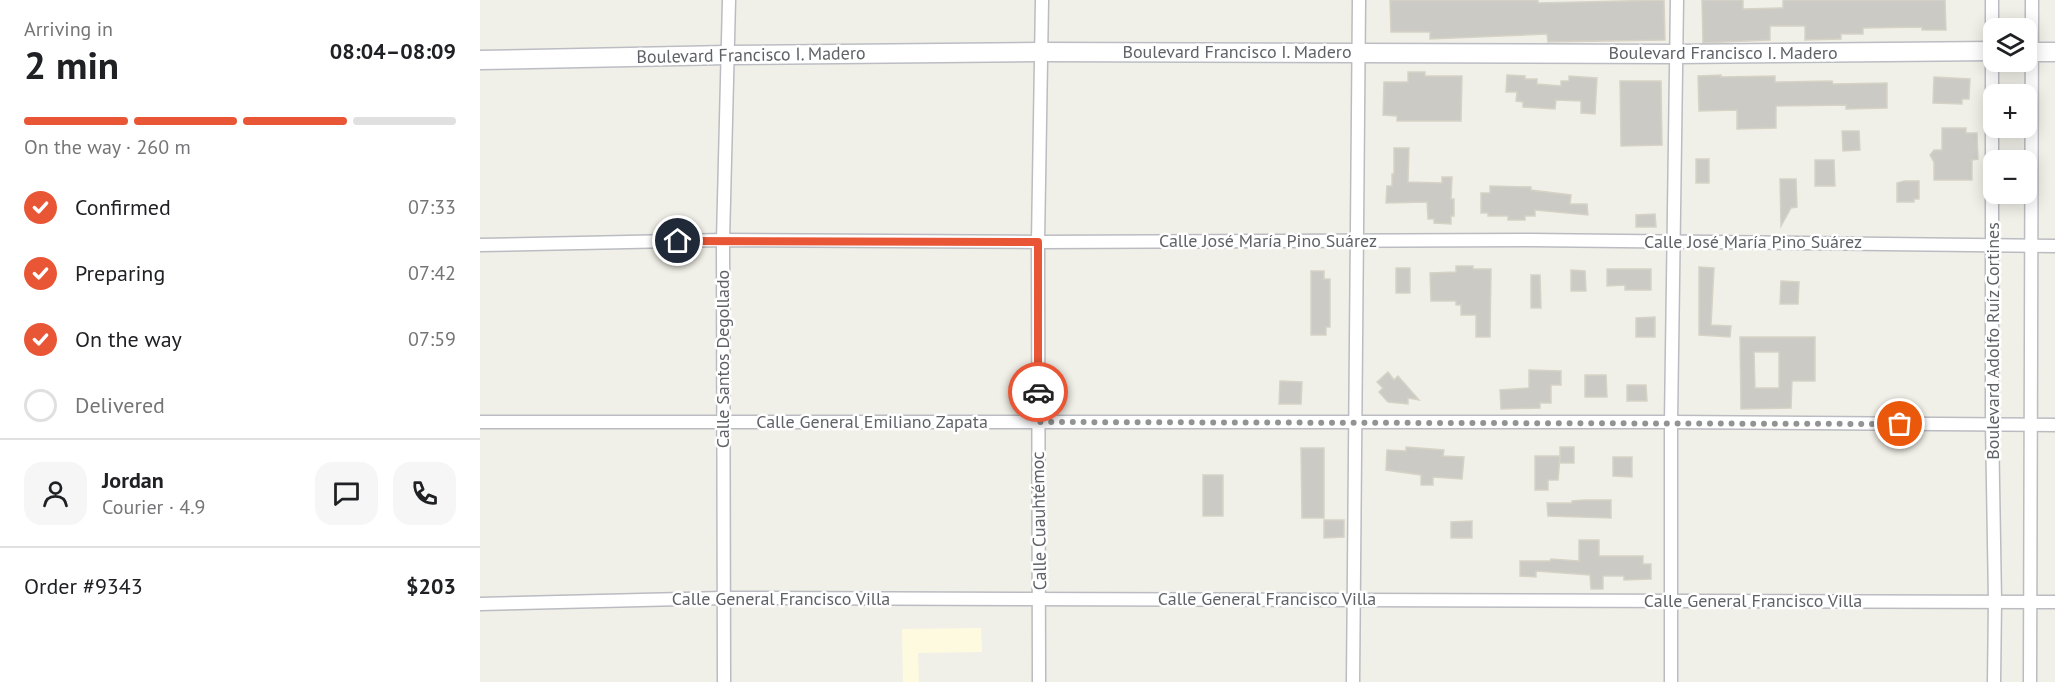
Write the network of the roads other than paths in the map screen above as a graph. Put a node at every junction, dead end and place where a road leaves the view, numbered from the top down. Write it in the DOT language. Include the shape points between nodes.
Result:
graph roads {
  1 [pos="729,0"];
  2 [pos="1041,0"];
  3 [pos="1359,0"];
  4 [pos="1677,0"];
  5 [pos="1992,0"];
  6 [pos="2032,0"];
  7 [pos="1992,18"];
  8 [pos="2031,18"];
  9 [pos="1983,51"];
  10 [pos="1040,52"];
  11 [pos="1358,52"];
  12 [pos="2037,52"];
  13 [pos="2055,52"];
  14 [pos="1677,54"];
  15 [pos="727,55"];
  16 [pos="480,60"];
  17 [pos="1993,72"];
  18 [pos="2029,72"];
  19 [pos="723,240"];
  20 [pos="1358,241"];
  21 [pos="1038,242"];
  22 [pos="1675,243"];
  23 [pos="480,245"];
  24 [pos="1993,246"];
  25 [pos="2030,246"];
  26 [pos="2055,246"];
  27 [pos="480,422"];
  28 [pos="724,422"];
  29 [pos="1038,422"];
  30 [pos="1356,422"];
  31 [pos="1671,422"];
  32 [pos="1992,424"];
  33 [pos="2029,424"];
  34 [pos="2055,424"];
  35 [pos="723,598"];
  36 [pos="1040,598"];
  37 [pos="1354,599"];
  38 [pos="1995,600"];
  39 [pos="1671,601"];
  40 [pos="2031,602"];
  41 [pos="2055,602"];
  42 [pos="480,604"];
  43 [pos="724,682"];
  44 [pos="1039,682"];
  45 [pos="1353,682"];
  46 [pos="1671,682"];
  47 [pos="1994,682"];
  48 [pos="2030,682"];
  1 -- 15 [label="street, Calle Santos Degollado"];
  2 -- 10 [label="street, Calle Cuauhtémoc"];
  3 -- 11 [label="street"];
  4 -- 14 [label="street"];
  5 -- 7 [label="street, Boulevard Adolfo Ruíz Cortines"];
  6 -- 8 [label="street, Boulevard Adolfo Ruíz Cortines"];
  9 -- 14 [label="street, Boulevard Francisco I. Madero"];
  10 -- 11 [label="street, Boulevard Francisco I. Madero"];
  10 -- 15 [label="street, Boulevard Francisco I. Madero"];
  10 -- 21 [label="street, Calle Cuauhtémoc"];
  11 -- 14 [label="street, Boulevard Francisco I. Madero"];
  11 -- 20 [label="street"];
  12 -- 13 [label="street"];
  14 -- 22 [label="street"];
  15 -- 16 [label="street, Boulevard Francisco I. Madero"];
  15 -- 19 [label="street, Calle Santos Degollado"];
  17 -- 24 [label="street, Boulevard Adolfo Ruíz Cortines"];
  18 -- 25 [label="street, Boulevard Adolfo Ruíz Cortines"];
  19 -- 21 [label="street, Calle José María Pino Suárez"];
  19 -- 23 [label="street, Calle José María Pino Suárez"];
  19 -- 28 [label="street, Calle Santos Degollado"];
  20 -- 21 [label="street, Calle José María Pino Suárez"];
  20 -- 22 [label="street, Calle José María Pino Suárez"];
  20 -- 30 [label="street"];
  21 -- 29 [label="street, Calle Cuauhtémoc"];
  22 -- 24 [label="street, Calle José María Pino Suárez"];
  22 -- 31 [label="street"];
  24 -- 25 [label="street, Calle José María Pino Suárez"];
  24 -- 32 [label="street, Boulevard Adolfo Ruíz Cortines"];
  25 -- 26 [label="street, Calle José María Pino Suárez"];
  25 -- 33 [label="street, Boulevard Adolfo Ruíz Cortines"];
  27 -- 28 [label="street, Calle General Emiliano Zapata"];
  28 -- 29 [label="street, Calle General Emiliano Zapata"];
  28 -- 35 [label="street, Calle Santos Degollado"];
  29 -- 30 [label="street, Calle General Emiliano Zapata"];
  29 -- 36 [label="street, Calle Cuauhtémoc"];
  30 -- 31 [label="street, Calle General Emiliano Zapata"];
  30 -- 37 [label="street"];
  31 -- 32 [label="street, Calle General Emiliano Zapata"];
  31 -- 39 [label="street"];
  32 -- 33 [label="street, Calle General Emiliano Zapata"];
  32 -- 38 [label="street, Boulevard Adolfo Ruíz Cortines"];
  33 -- 34 [label="street, Calle General Emiliano Zapata"];
  33 -- 40 [label="street, Boulevard Adolfo Ruíz Cortines"];
  35 -- 36 [label="street, Calle General Francisco Villa"];
  35 -- 42 [label="street, Calle General Francisco Villa"];
  35 -- 43 [label="street, Calle Santos Degollado"];
  36 -- 37 [label="street, Calle General Francisco Villa"];
  36 -- 44 [label="street, Calle Cuauhtémoc"];
  37 -- 39 [label="street, Calle General Francisco Villa"];
  37 -- 45 [label="street"];
  38 -- 39 [label="street, Calle General Francisco Villa"];
  38 -- 40 [label="street, Calle General Francisco Villa"];
  38 -- 47 [label="street, Boulevard Adolfo Ruíz Cortines"];
  39 -- 46 [label="street"];
  40 -- 41 [label="street, Calle General Francisco Villa"];
  40 -- 48 [label="street, Boulevard Adolfo Ruíz Cortines"];
}
